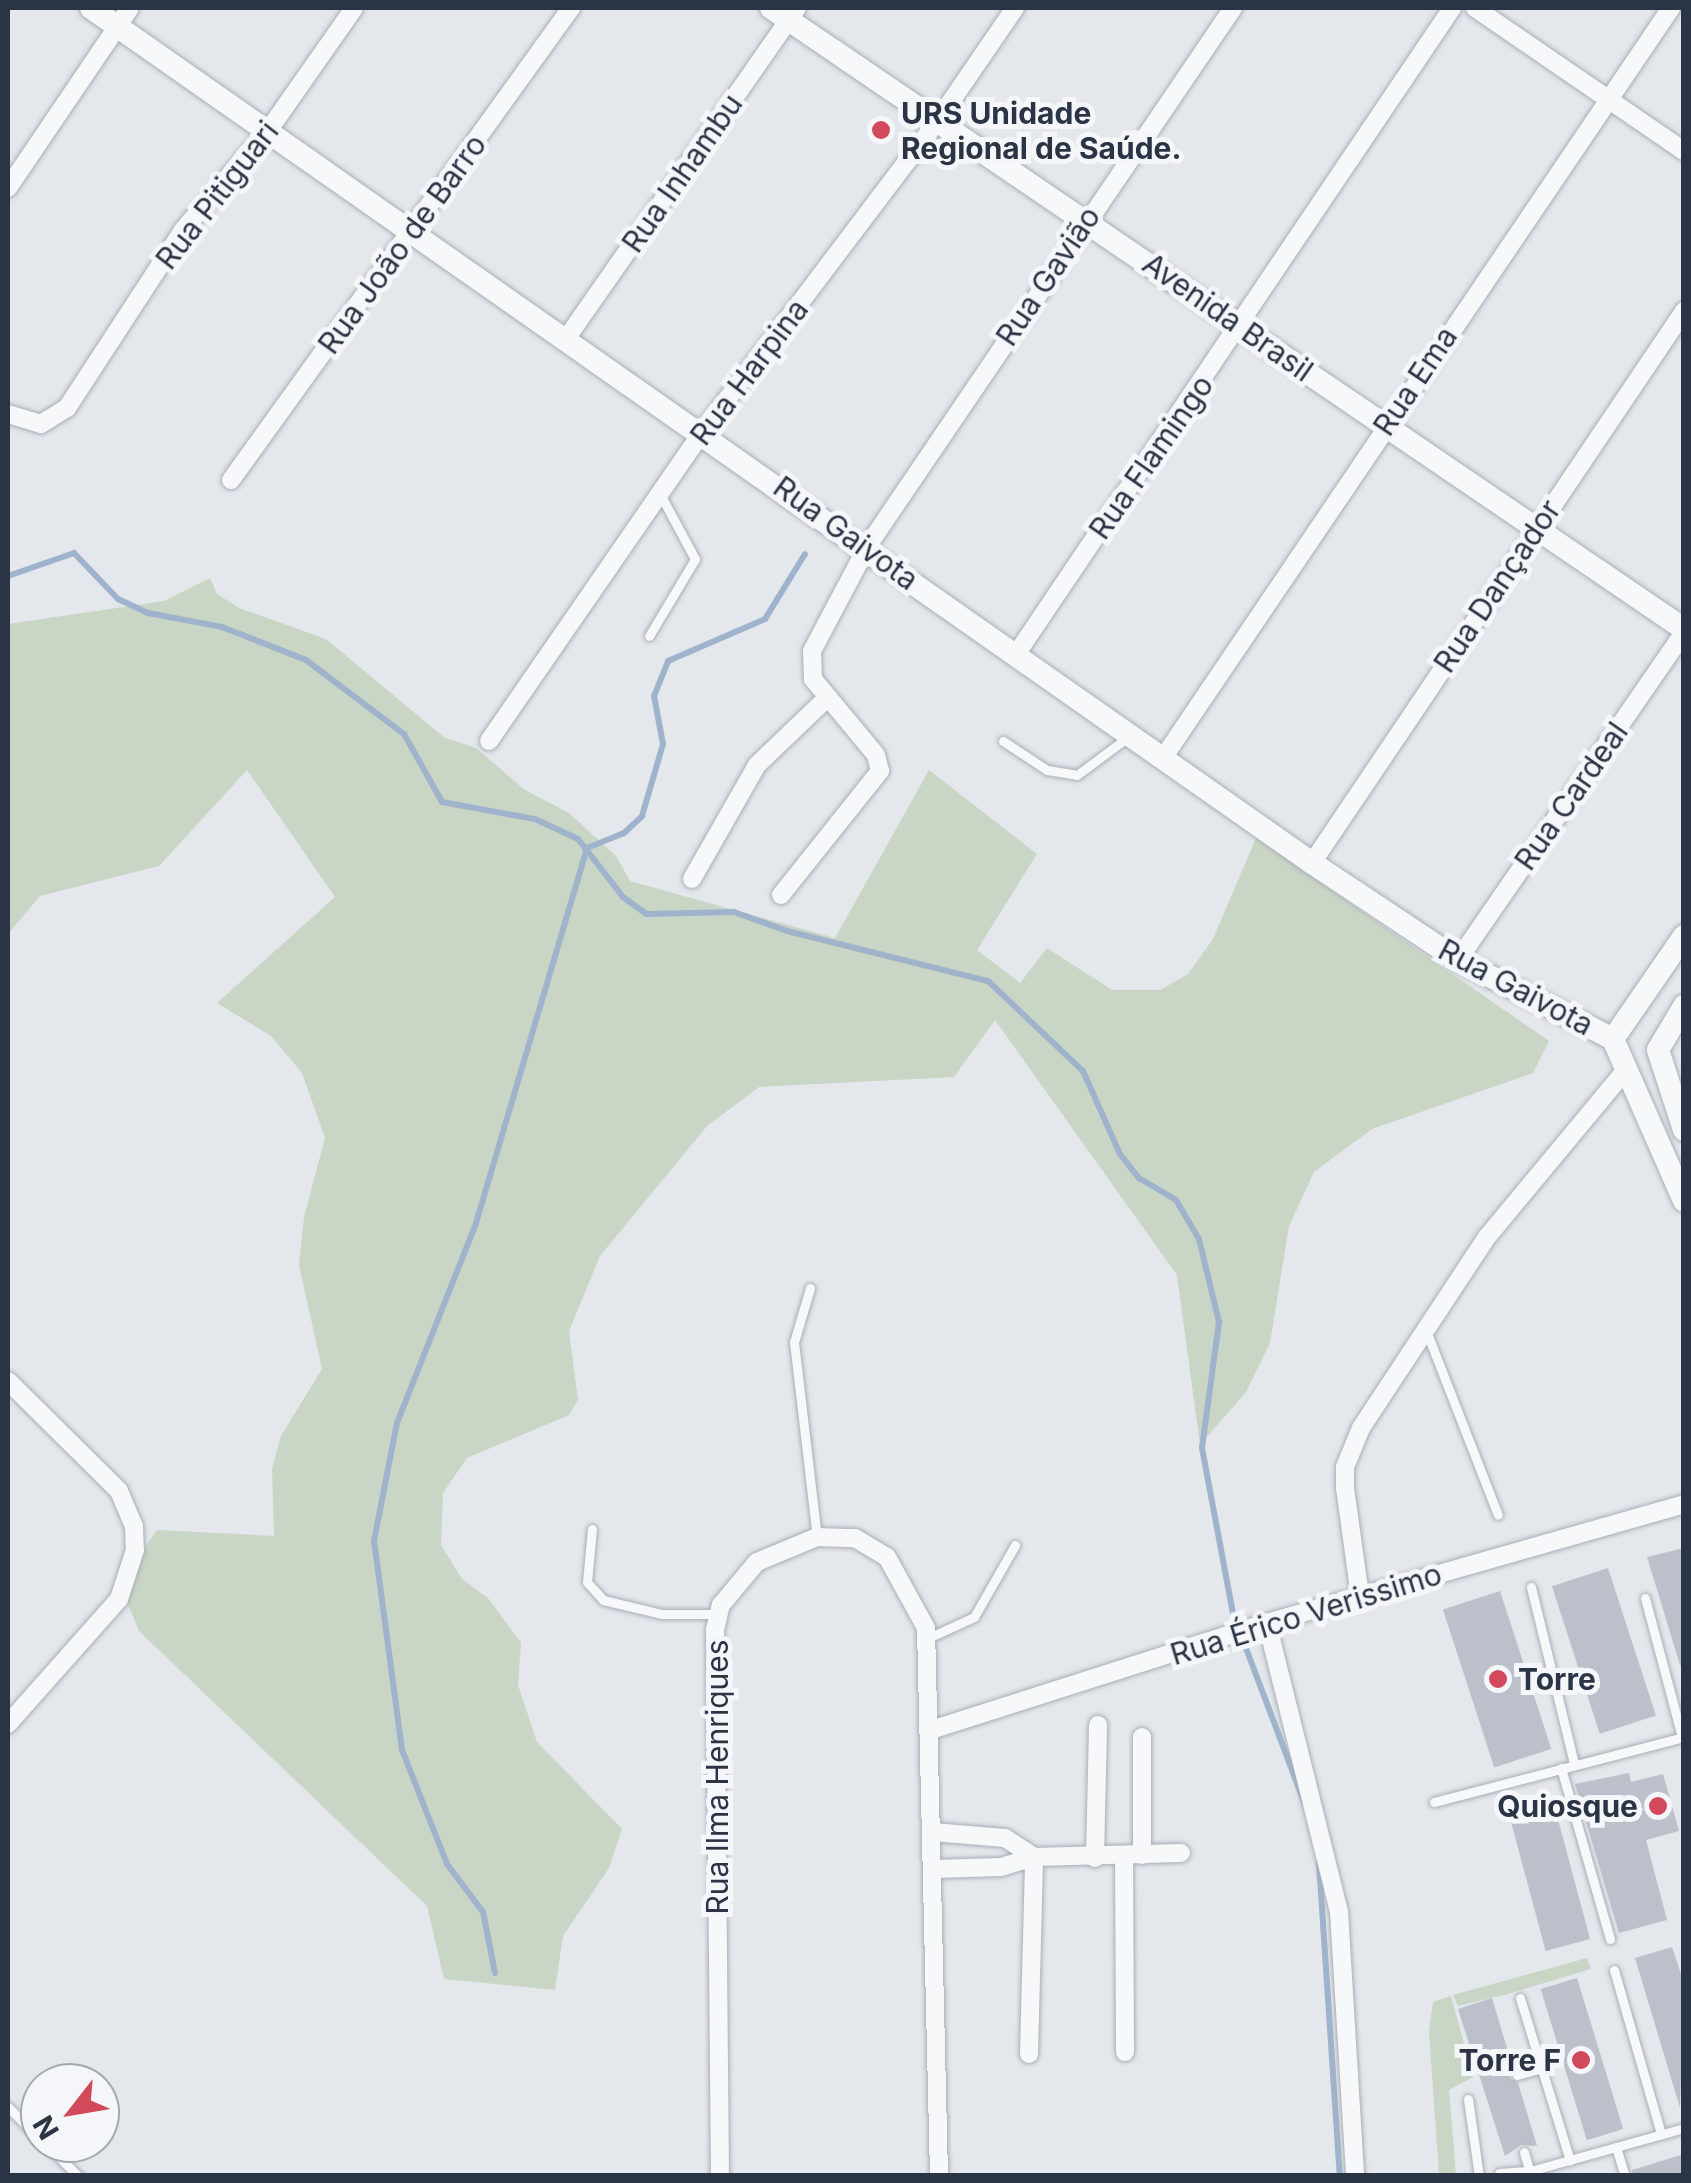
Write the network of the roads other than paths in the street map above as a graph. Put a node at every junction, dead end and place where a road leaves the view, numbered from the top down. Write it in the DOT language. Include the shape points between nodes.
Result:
graph roads {
  1 [pos="91,8"];
  2 [pos="354,8"];
  3 [pos="571,8"];
  4 [pos="1015,8"];
  5 [pos="1233,8"];
  6 [pos="1452,8"];
  7 [pos="1475,8"];
  8 [pos="1671,8"];
  9 [pos="786,12"];
  10 [pos="124,16"];
  11 [pos="1608,100"];
  12 [pos="939,119"];
  13 [pos="268,131"];
  14 [pos="1684,151"];
  15 [pos="8,188"];
  16 [pos="1087,218"];
  17 [pos="412,232"];
  18 [pos="1684,311"];
  19 [pos="1241,326"];
  20 [pos="566,339"];
  21 [pos="8,414"];
  22 [pos="1385,424"];
  23 [pos="703,431"];
  24 [pos="231,480"];
  25 [pos="660,494"];
  26 [pos="1536,528"];
  27 [pos="867,546"];
  28 [pos="1684,631"];
  29 [pos="649,636"];
  30 [pos="1015,656"];
  31 [pos="828,697"];
  32 [pos="1130,735"];
  33 [pos="1003,741"];
  34 [pos="489,742"];
  35 [pos="1163,758"];
  36 [pos="1312,863"];
  37 [pos="692,879"];
  38 [pos="781,895"];
  39 [pos="1684,936"];
  40 [pos="1458,960"];
  41 [pos="1684,1006"];
  42 [pos="1614,1039"];
  43 [pos="1624,1072"];
  44 [pos="1684,1130"];
  45 [pos="1684,1201"];
  46 [pos="810,1288"];
  47 [pos="1426,1330"];
  48 [pos="8,1380"];
  49 [pos="1684,1504"];
  50 [pos="1498,1515"];
  51 [pos="592,1529"];
  52 [pos="818,1537"];
  53 [pos="1015,1545"];
  54 [pos="1531,1587"];
  55 [pos="1360,1596"];
  56 [pos="1645,1598"];
  57 [pos="719,1614"];
  58 [pos="1262,1625"];
  59 [pos="926,1639"];
  60 [pos="8,1724"];
  61 [pos="1098,1725"];
  62 [pos="931,1730"];
  63 [pos="1683,1737"];
  64 [pos="1142,1738"];
  65 [pos="1574,1764"];
  66 [pos="1561,1768"];
  67 [pos="1434,1802"];
  68 [pos="933,1832"];
  69 [pos="1180,1853"];
  70 [pos="1133,1856"];
  71 [pos="1034,1857"];
  72 [pos="1095,1858"];
  73 [pos="934,1868"];
  74 [pos="1610,1939"];
  75 [pos="1614,1970"];
  76 [pos="1520,1998"];
  77 [pos="1125,2052"];
  78 [pos="1028,2054"];
  79 [pos="1542,2068"];
  80 [pos="1517,2075"];
  81 [pos="1468,2099"];
  82 [pos="1684,2128"];
  83 [pos="1661,2134"];
  84 [pos="1616,2147"];
  85 [pos="1524,2152"];
  86 [pos="1570,2161"];
  87 [pos="1480,2173"];
  88 [pos="1499,2173"];
  89 [pos="1530,2173"];
  90 [pos="720,2176"];
  91 [pos="940,2176"];
  92 [pos="1356,2176"];
  93 [pos="1625,2176"];
  1 -- 10 [label="street, Rua Gaivota"];
  2 -- 13 [label="street, Rua Pitiguari"];
  3 -- 17 [label="street, Rua João de Barro"];
  4 -- 12 [label="street, Rua Harpina"];
  5 -- 16 [label="street, Rua Gavião"];
  6 -- 19 [label="street, Rua Flamingo"];
  7 -- 11 [label="street"];
  8 -- 11 [label="street, Rua Ema"];
  9 -- 12 [label="street, Avenida Brasil"];
  9 -- 20 [label="street, Rua Inhambu"];
  10 -- 13 [label="street, Rua Gaivota"];
  10 -- 15 [label="street"];
  11 -- 14 [label="street"];
  11 -- 22 [label="street, Rua Ema"];
  12 -- 16 [label="street, Avenida Brasil"];
  12 -- 23 [label="street, Rua Harpina"];
  13 -- 17 [label="street, Rua Gaivota"];
  13 -- 21 [label="street, Rua Pitiguari" via="182,230 67,408 41,424"];
  16 -- 19 [label="street, Avenida Brasil"];
  16 -- 27 [label="street, Rua Gavião"];
  17 -- 20 [label="street, Rua Gaivota"];
  17 -- 24 [label="street, Rua João de Barro"];
  18 -- 26 [label="street, Rua Dançador"];
  19 -- 22 [label="street, Avenida Brasil"];
  19 -- 30 [label="street, Rua Flamingo"];
  20 -- 23 [label="street, Rua Gaivota"];
  22 -- 26 [label="street, Avenida Brasil"];
  22 -- 35 [label="street, Rua Ema"];
  23 -- 25 [label="street, Rua Harpina"];
  23 -- 27 [label="street, Rua Gaivota"];
  25 -- 29 [label="lane" via="695,559"];
  25 -- 34 [label="street, Rua Harpina"];
  26 -- 28 [label="street, Avenida Brasil"];
  26 -- 36 [label="street, Rua Dançador"];
  27 -- 30 [label="street, Rua Gaivota"];
  27 -- 31 [label="street, Rua Gavião" via="809,659"];
  28 -- 40 [label="street, Rua Cardeal"];
  30 -- 32 [label="street, Rua Gaivota"];
  31 -- 37 [label="street" via="756,765"];
  31 -- 38 [label="street" via="876,755 880,771"];
  32 -- 33 [label="lane" via="1077,775 1048,770"];
  32 -- 35 [label="street, Rua Gaivota"];
  35 -- 36 [label="street, Rua Gaivota"];
  36 -- 40 [label="street, Rua Gaivota"];
  39 -- 42 [label="street"];
  40 -- 42 [label="street, Rua Gaivota"];
  41 -- 44 [label="street" via="1658,1050"];
  42 -- 43 [label="street"];
  43 -- 45 [label="street"];
  43 -- 47 [label="street" via="1487,1238"];
  46 -- 52 [label="lane" via="794,1342"];
  47 -- 50 [label="lane"];
  47 -- 55 [label="street" via="1360,1428 1345,1467"];
  48 -- 60 [label="street" via="119,1492 134,1526 135,1550 120,1600"];
  49 -- 55 [label="street, Rua Érico Verissimo"];
  51 -- 57 [label="lane" via="587,1582 602,1600 662,1614"];
  52 -- 57 [label="street, Rua Ilma Henriques" via="757,1562"];
  52 -- 59 [label="street" via="855,1538 887,1557 910,1590"];
  53 -- 59 [label="lane" via="974,1617"];
  54 -- 65 [label="lane"];
  55 -- 58 [label="street, Rua Érico Verissimo"];
  56 -- 63 [label="lane"];
  57 -- 90 [label="street, Rua Ilma Henriques"];
  58 -- 62 [label="street, Rua Érico Verissimo"];
  58 -- 92 [label="street" via="1339,1912"];
  59 -- 62 [label="street"];
  61 -- 72 [label="street"];
  62 -- 68 [label="street"];
  63 -- 65 [label="lane"];
  64 -- 70 [label="street"];
  65 -- 66 [label="lane"];
  66 -- 67 [label="lane"];
  66 -- 74 [label="lane"];
  68 -- 71 [label="street" via="1005,1838"];
  68 -- 73 [label="street"];
  69 -- 70 [label="street"];
  70 -- 72 [label="street"];
  70 -- 77 [label="street"];
  71 -- 72 [label="street"];
  71 -- 73 [label="street" via="1000,1867"];
  71 -- 78 [label="street"];
  73 -- 91 [label="street"];
  75 -- 83 [label="lane"];
  76 -- 79 [label="lane"];
  79 -- 80 [label="lane"];
  79 -- 86 [label="lane"];
  81 -- 87 [label="lane"];
  82 -- 83 [label="lane"];
  83 -- 84 [label="lane"];
  84 -- 86 [label="lane"];
  84 -- 93 [label="lane"];
  85 -- 89 [label="lane"];
  86 -- 89 [label="lane"];
  88 -- 89 [label="lane"];
}
